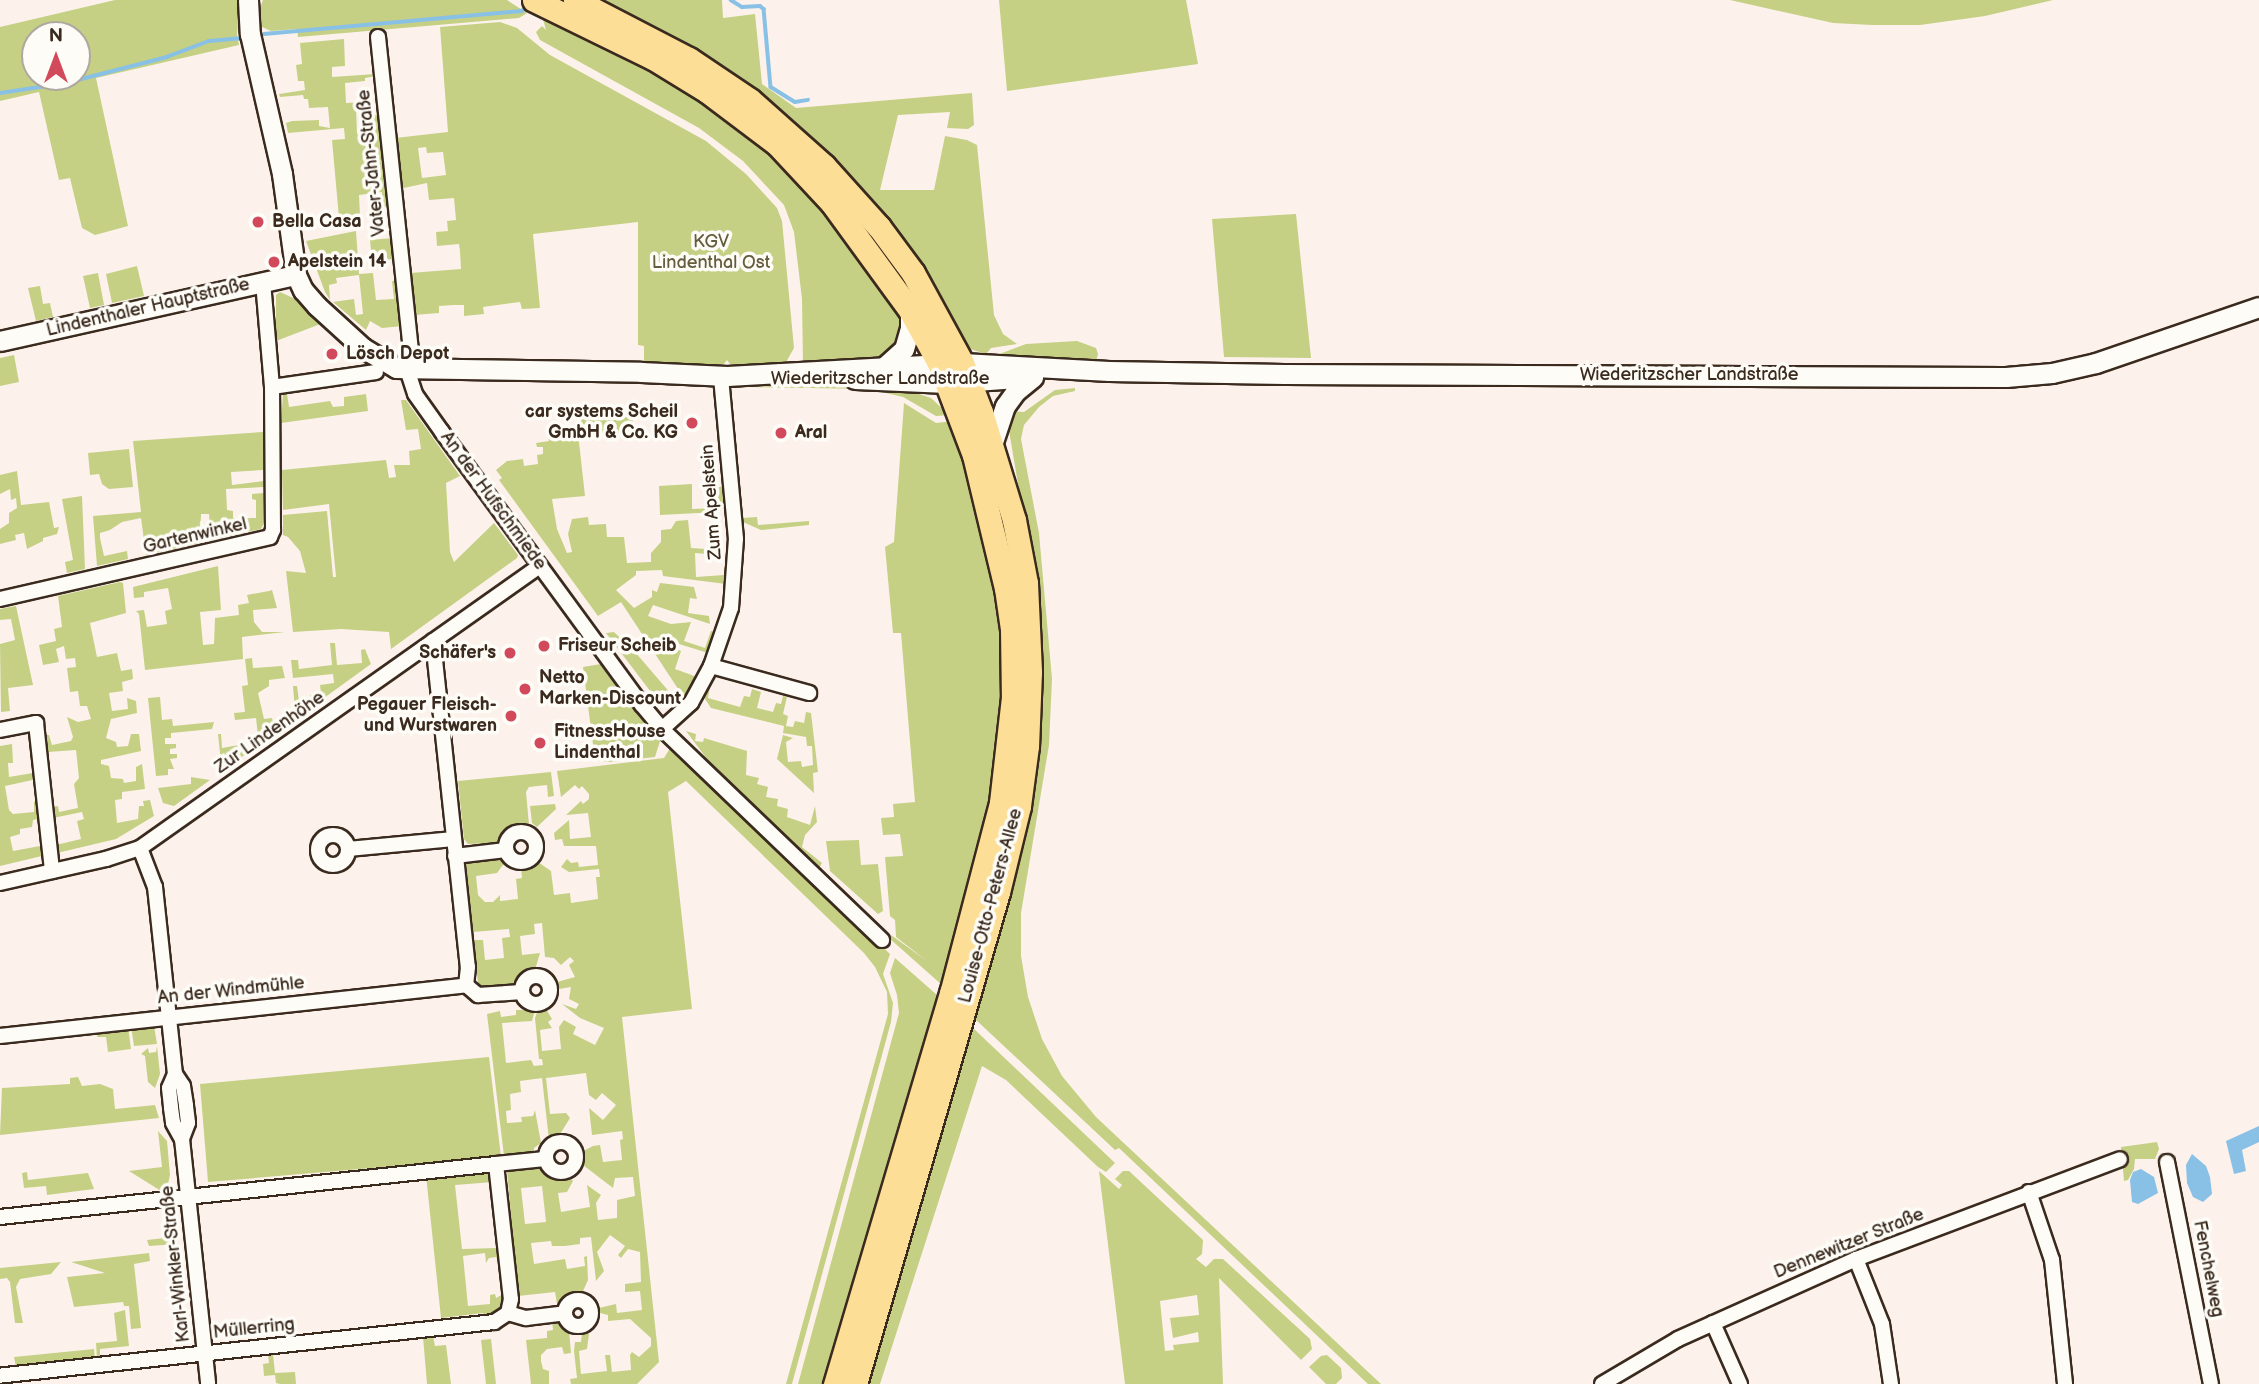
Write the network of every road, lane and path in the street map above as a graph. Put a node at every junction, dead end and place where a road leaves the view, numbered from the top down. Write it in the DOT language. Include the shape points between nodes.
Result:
graph roads {
  1 [pos="248,0"];
  2 [pos="575,0"];
  3 [pos="537,2"];
  4 [pos="378,37"];
  5 [pos="296,275"];
  6 [pos="263,282"];
  7 [pos="2259,307"];
  8 [pos="910,310"];
  9 [pos="0,341"];
  10 [pos="885,366"];
  11 [pos="410,369"];
  12 [pos="1109,371"];
  13 [pos="376,372"];
  14 [pos="954,372"];
  15 [pos="728,376"];
  16 [pos="1033,377"];
  17 [pos="272,387"];
  18 [pos="992,445"];
  19 [pos="540,566"];
  20 [pos="0,600"];
  21 [pos="433,641"];
  22 [pos="711,666"];
  23 [pos="809,693"];
  24 [pos="662,729"];
  25 [pos="0,730"];
  26 [pos="454,839"];
  27 [pos="140,848"];
  28 [pos="348,849"];
  29 [pos="506,850"];
  30 [pos="456,856"];
  31 [pos="52,872"];
  32 [pos="0,883"];
  33 [pos="882,940"];
  34 [pos="466,985"];
  35 [pos="522,992"];
  36 [pos="955,1007"];
  37 [pos="167,1017"];
  38 [pos="0,1036"];
  39 [pos="545,1158"];
  40 [pos="2120,1159"];
  41 [pos="2167,1162"];
  42 [pos="496,1164"];
  43 [pos="2029,1192"];
  44 [pos="188,1195"];
  45 [pos="0,1217"];
  46 [pos="1856,1259"];
  47 [pos="508,1313"];
  48 [pos="565,1313"];
  49 [pos="1713,1324"];
  50 [pos="205,1354"];
  51 [pos="0,1376"];
  52 [pos="208,1384"];
  53 [pos="835,1384"];
  54 [pos="855,1384"];
  55 [pos="1602,1384"];
  56 [pos="1740,1384"];
  57 [pos="1891,1384"];
  58 [pos="2065,1384"];
  59 [pos="2211,1384"];
  1 -- 5 [label="street" via="251,36 282,174"];
  2 -- 14 [label="main road" via="689,59 788,131 844,187 913,273"];
  3 -- 8 [label="main road" via="680,74 776,144 832,202"];
  4 -- 11 [label="street, Vater-Jahn-Straße"];
  5 -- 6 [label="street, Lindenthaler Hauptstraße"];
  5 -- 11 [label="street" via="303,290 363,348 385,364"];
  6 -- 9 [label="street, Lindenthaler Hauptstraße"];
  6 -- 17 [label="street, Gartenwinkel"];
  7 -- 12 [label="street, Wiederitzscher Landstraße" via="2075,369 2006,377"];
  8 -- 10 [label="street" via="904,349"];
  8 -- 14 [label="main road"];
  10 -- 14 [label="street, Wiederitzscher Landstraße"];
  10 -- 15 [label="street, Wiederitzscher Landstraße"];
  11 -- 15 [label="street, Wiederitzscher Landstraße"];
  11 -- 19 [label="street, An der Hufschmiede" via="409,382 422,404"];
  12 -- 14 [label="street, Wiederitzscher Landstraße"];
  12 -- 16 [label="street, Wiederitzscher Landstraße"];
  13 -- 17 [label="street"];
  14 -- 15 [label="street, Wiederitzscher Landstraße" via="847,379"];
  14 -- 16 [label="street, Wiederitzscher Landstraße"];
  14 -- 18 [label="main road, Louise-Otto-Peters-Allee"];
  14 -- 36 [label="main road, Louise-Otto-Peters-Allee" via="1006,588 1013,655 1010,742 1001,803"];
  15 -- 22 [label="street, Zum Apelstein" via="736,561 731,608"];
  16 -- 18 [label="street" via="1005,405"];
  17 -- 20 [label="street, Gartenwinkel" via="270,537"];
  18 -- 36 [label="main road, Louise-Otto-Peters-Allee" via="1026,583 1030,710 1019,806"];
  19 -- 21 [label="street, Zur Lindenhöhe"];
  19 -- 24 [label="street, An der Hufschmiede"];
  21 -- 26 [label="street"];
  21 -- 27 [label="street, Zur Lindenhöhe"];
  22 -- 23 [label="street"];
  22 -- 24 [label="street, Zum Apelstein" via="691,704"];
  24 -- 33 [label="street, An der Hufschmiede"];
  25 -- 31 [label="street" via="36,723"];
  26 -- 28 [label="street"];
  26 -- 30 [label="street"];
  27 -- 31 [label="street, Zur Lindenhöhe"];
  27 -- 37 [label="street, Karl-Winkler-Straße" via="155,887"];
  29 -- 30 [label="street"];
  30 -- 34 [label="street"];
  31 -- 32 [label="street, Zur Lindenhöhe"];
  34 -- 35 [label="street, An der Windmühle" via="478,995"];
  34 -- 37 [label="street, An der Windmühle"];
  36 -- 53 [label="main road, Louise-Otto-Peters-Allee"];
  36 -- 54 [label="main road, Louise-Otto-Peters-Allee"];
  37 -- 38 [label="street, An der Windmühle"];
  37 -- 44 [label="street, Karl-Winkler-Straße" via="175,1074 183,1086 186,1106 188,1123 182,1139"];
  39 -- 42 [label="street"];
  40 -- 43 [label="street, Dennewitzer Straße"];
  41 -- 59 [label="street, Fenchelweg"];
  42 -- 44 [label="street"];
  42 -- 47 [label="street" via="511,1295"];
  43 -- 46 [label="street, Dennewitzer Straße"];
  43 -- 58 [label="street" via="2052,1260"];
  44 -- 45 [label="street"];
  44 -- 50 [label="street, Karl-Winkler-Straße"];
  46 -- 49 [label="street, Dennewitzer Straße"];
  46 -- 57 [label="street" via="1882,1325"];
  47 -- 48 [label="street, Müllerring" via="526,1318"];
  47 -- 50 [label="street, Müllerring" via="494,1322"];
  49 -- 55 [label="street, Dennewitzer Straße"];
  49 -- 56 [label="street"];
  50 -- 51 [label="street, Müllerring"];
  50 -- 52 [label="street, Karl-Winkler-Straße"];
}
